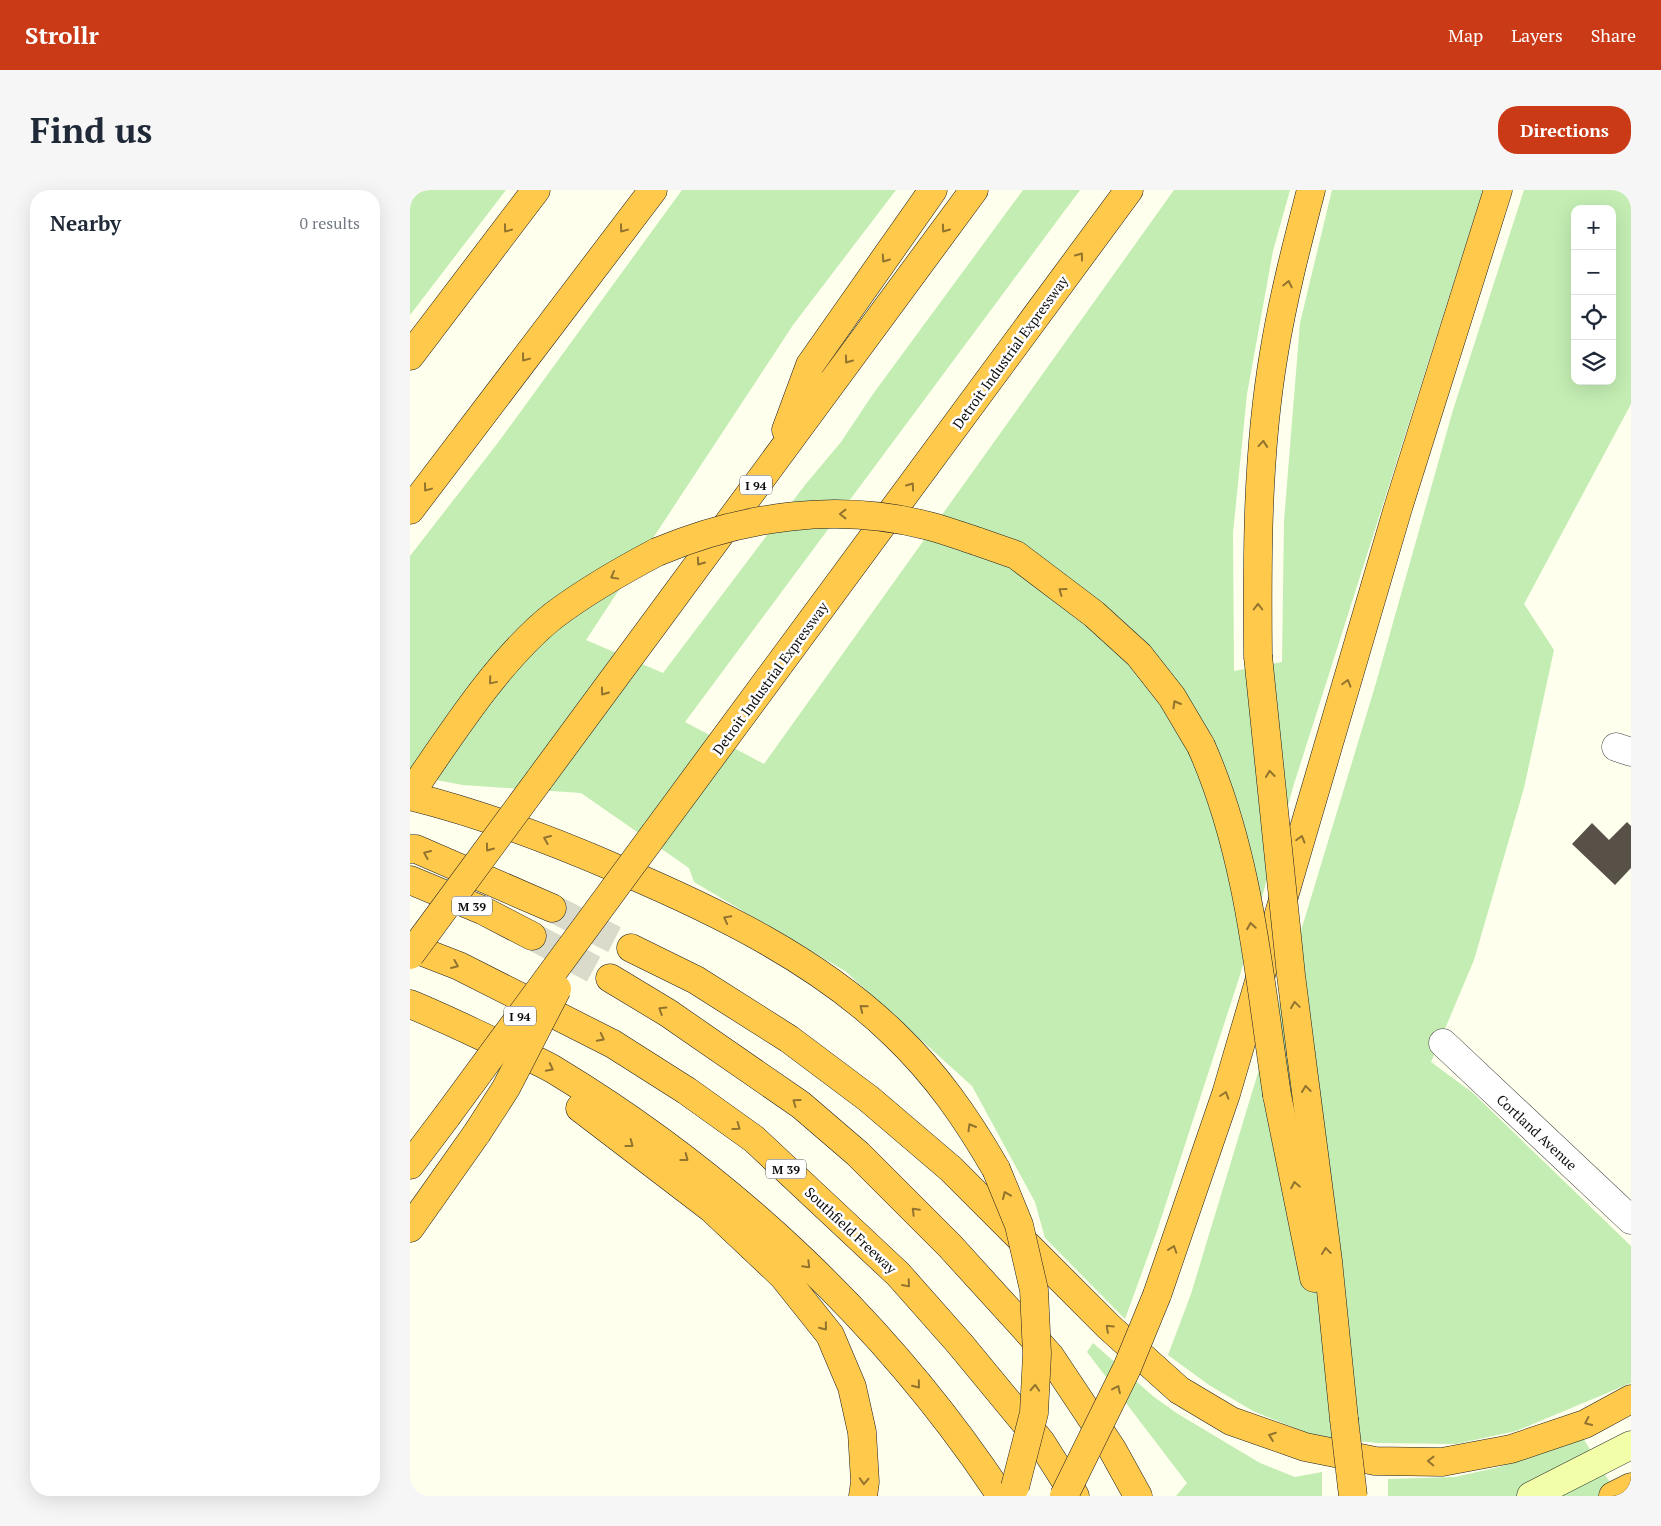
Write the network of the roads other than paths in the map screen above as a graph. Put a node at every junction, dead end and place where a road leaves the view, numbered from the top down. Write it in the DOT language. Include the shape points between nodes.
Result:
graph roads {
  1 [pos="536,190"];
  2 [pos="653,190"];
  3 [pos="933,190"];
  4 [pos="974,190"];
  5 [pos="1129,190"];
  6 [pos="1311,190"];
  7 [pos="1498,190"];
  8 [pos="410,356"];
  9 [pos="774,462"];
  10 [pos="410,510"];
  11 [pos="410,795"];
  12 [pos="410,850"];
  13 [pos="410,880"];
  14 [pos="552,908"];
  15 [pos="594,917"];
  16 [pos="532,936"];
  17 [pos="410,948"];
  18 [pos="631,948"];
  19 [pos="410,955"];
  20 [pos="610,978"];
  21 [pos="410,1004"];
  22 [pos="410,1019"];
  23 [pos="1443,1043"];
  24 [pos="410,1165"];
  25 [pos="1631,1220"];
  26 [pos="410,1228"];
  27 [pos="1336,1351"];
  28 [pos="1631,1399"];
  29 [pos="1628,1452"];
  30 [pos="1631,1487"];
  31 [pos="862,1496"];
  32 [pos="1001,1496"];
  33 [pos="1012,1496"];
  34 [pos="1064,1496"];
  35 [pos="1075,1496"];
  36 [pos="1138,1496"];
  37 [pos="1353,1496"];
  38 [pos="1531,1496"];
  39 [pos="1613,1496"];
  1 -- 8 [label="highway, one-way"];
  2 -- 10 [label="highway, one-way"];
  3 -- 9 [label="highway, one-way" via="810,365"];
  4 -- 9 [label="highway, I 94, one-way"];
  15 -- 5 [label="highway, Detroit Industrial Expressway / I 94, one-way, bridge"];
  27 -- 6 [label="highway, one-way, bridge" via="1328,1262 1291,975 1258,656 1257,539 1263,442 1274,353"];
  34 -- 7 [label="highway, one-way, bridge" via="1127,1368 1157,1295 1226,1094 1398,508"];
  9 -- 19 [label="highway, I 94, one-way, bridge"];
  27 -- 11 [label="highway, one-way, bridge" via="1311,1270 1277,1095 1243,874 1218,785 1201,746 1172,697 1139,655 1094,614 1016,555 929,526 865,515 814,514 771,518 698,535 642,560 591,589 552,617 514,654 486,689"];
  33 -- 11 [label="highway, one-way, bridge" via="1034,1413 1034,1290 1019,1225 996,1169 967,1119 934,1075 894,1033 844,992 770,942 685,897 537,834"];
  14 -- 12 [label="highway, one-way" via="416,849"];
  13 -- 16 [label="highway, M 39" via="482,910"];
  15 -- 24 [label="highway, Detroit Industrial Expressway / I 94, bridge"];
  15 -- 26 [label="highway, bridge" via="506,1088"];
  17 -- 35 [label="highway, Southfield Freeway / M 39, one-way" via="458,966 613,1044 754,1139 898,1274 1041,1442"];
  28 -- 18 [label="highway, one-way" via="1585,1424 1512,1449 1442,1462 1366,1459 1305,1447 1231,1421 1179,1390 1116,1334 951,1169 868,1099 789,1039 704,985"];
  36 -- 20 [label="highway, one-way" via="1112,1449 1050,1356 950,1246 858,1154 801,1105 668,1013"];
  21 -- 32 [label="highway, one-way" via="554,1070 670,1148 735,1198 776,1234 872,1330 969,1449"];
  22 -- 31 [label="highway, one-way" via="540,1084 591,1114 712,1209 783,1276 830,1335 852,1387 862,1432 865,1482"];
  23 -- 25 [label="street, Cortland Avenue"];
  27 -- 37 [label="highway, bridge"];
  29 -- 38 [label="main road"];
  30 -- 39 [label="highway"];
}
